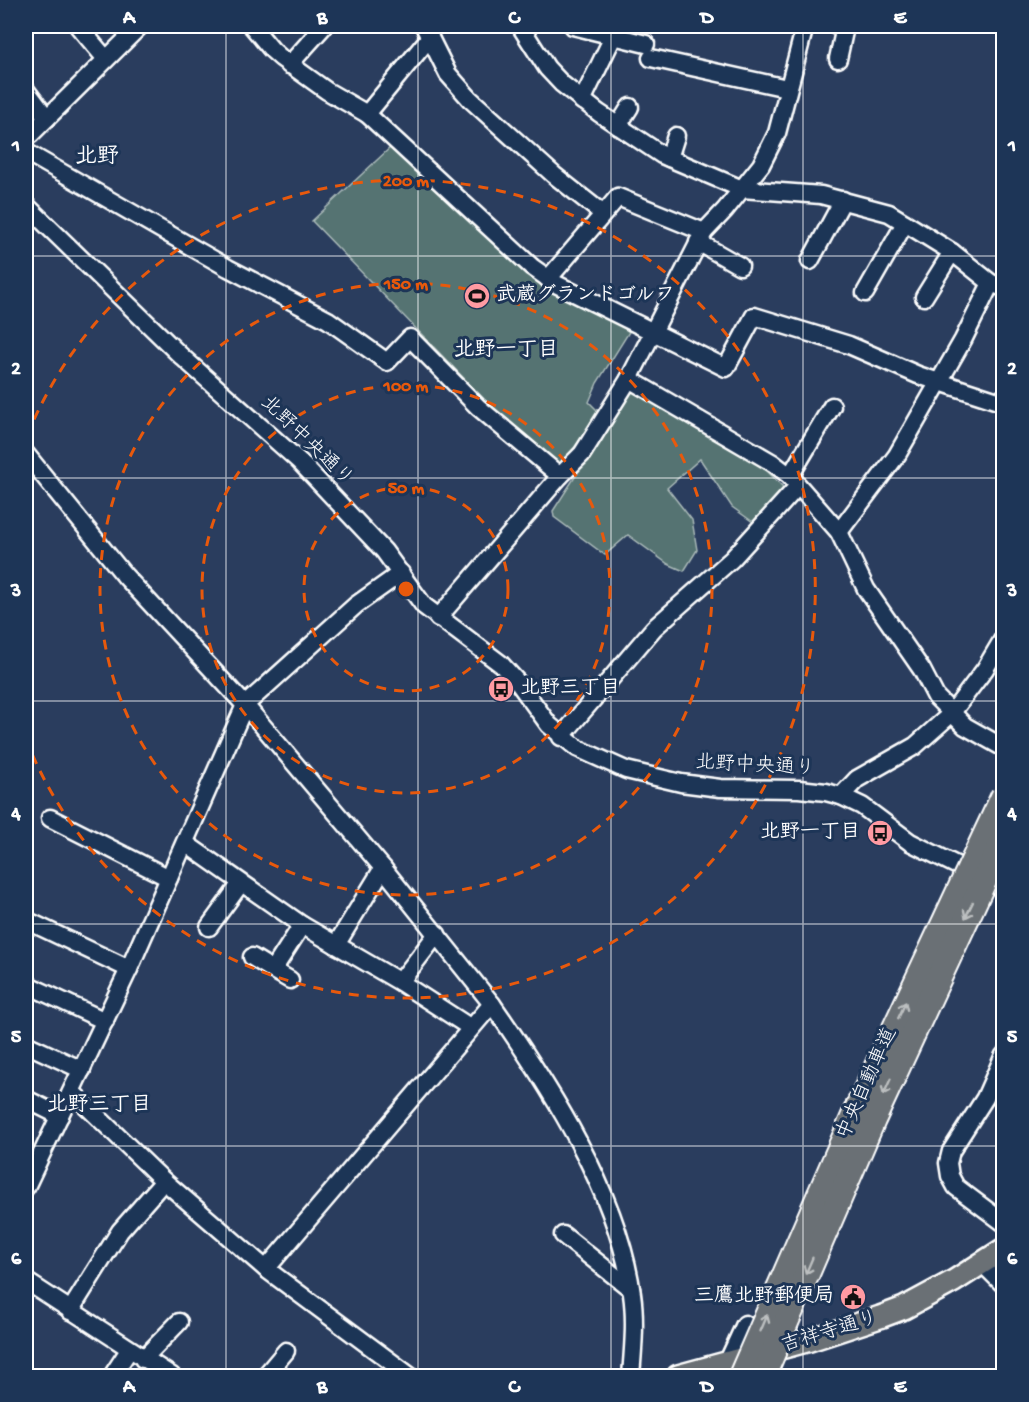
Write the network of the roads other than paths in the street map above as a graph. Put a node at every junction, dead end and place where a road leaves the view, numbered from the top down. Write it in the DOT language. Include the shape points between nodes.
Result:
graph roads {
  1 [pos="78,26"];
  2 [pos="140,26"];
  3 [pos="252,26"];
  4 [pos="324,26"];
  5 [pos="522,26"];
  6 [pos="573,26"];
  7 [pos="805,26"];
  8 [pos="836,26"];
  9 [pos="427,31"];
  10 [pos="613,37"];
  11 [pos="106,59"];
  12 [pos="838,59"];
  13 [pos="289,65"];
  14 [pos="787,88"];
  15 [pos="26,90"];
  16 [pos="582,101"];
  17 [pos="630,107"];
  18 [pos="367,114"];
  19 [pos="47,118"];
  20 [pos="618,126"];
  21 [pos="676,136"];
  22 [pos="27,137"];
  23 [pos="26,152"];
  24 [pos="669,158"];
  25 [pos="742,189"];
  26 [pos="843,200"];
  27 [pos="26,205"];
  28 [pos="602,213"];
  29 [pos="905,223"];
  30 [pos="701,237"];
  31 [pos="952,252"];
  32 [pos="810,261"];
  33 [pos="740,266"];
  34 [pos="548,279"];
  35 [pos="997,286"];
  36 [pos="865,293"];
  37 [pos="924,297"];
  38 [pos="652,331"];
  39 [pos="629,379"];
  40 [pos="938,382"];
  41 [pos="1004,403"];
  42 [pos="832,406"];
  43 [pos="26,454"];
  44 [pos="560,476"];
  45 [pos="794,481"];
  46 [pos="839,532"];
  47 [pos="401,573"];
  48 [pos="438,618"];
  49 [pos="1004,637"];
  50 [pos="245,705"];
  51 [pos="951,714"];
  52 [pos="561,736"];
  53 [pos="1004,748"];
  54 [pos="1004,795"];
  55 [pos="842,796"];
  56 [pos="50,818"];
  57 [pos="1004,838"];
  58 [pos="184,843"];
  59 [pos="383,868"];
  60 [pos="169,878"];
  61 [pos="241,883"];
  62 [pos="1004,889"];
  63 [pos="26,920"];
  64 [pos="302,925"];
  65 [pos="209,927"];
  66 [pos="437,934"];
  67 [pos="336,945"];
  68 [pos="252,957"];
  69 [pos="129,969"];
  70 [pos="273,970"];
  71 [pos="290,980"];
  72 [pos="400,982"];
  73 [pos="26,984"];
  74 [pos="492,1004"];
  75 [pos="105,1022"];
  76 [pos="471,1028"];
  77 [pos="26,1044"];
  78 [pos="1004,1055"];
  79 [pos="82,1070"];
  80 [pos="72,1092"];
  81 [pos="26,1099"];
  82 [pos="60,1116"];
  83 [pos="26,1147"];
  84 [pos="41,1154"];
  85 [pos="164,1181"];
  86 [pos="26,1187"];
  87 [pos="1004,1224"];
  88 [pos="563,1234"];
  89 [pos="1004,1249"];
  90 [pos="982,1264"];
  91 [pos="266,1269"];
  92 [pos="26,1281"];
  93 [pos="1004,1285"];
  94 [pos="631,1289"];
  95 [pos="70,1311"];
  96 [pos="179,1322"];
  97 [pos="745,1324"];
  98 [pos="286,1351"];
  99 [pos="136,1355"];
  100 [pos="730,1372"];
  101 [pos="112,1377"];
  102 [pos="172,1377"];
  103 [pos="265,1377"];
  104 [pos="411,1377"];
  105 [pos="631,1377"];
  106 [pos="678,1377"];
  107 [pos="763,1377"];
  1 -- 11 [label="street"];
  2 -- 11 [label="street"];
  3 -- 13 [label="street"];
  4 -- 13 [label="street"];
  5 -- 16 [label="street" via="548,68"];
  6 -- 10 [label="street"];
  7 -- 14 [label="street"];
  8 -- 12 [label="street" via="845,27"];
  9 -- 18 [label="street"];
  9 -- 28 [label="street" via="448,74 470,99"];
  10 -- 14 [label="street" via="649,51"];
  10 -- 16 [label="street"];
  11 -- 19 [label="street"];
  13 -- 18 [label="street"];
  14 -- 25 [label="street" via="777,133 761,165"];
  15 -- 19 [label="street"];
  16 -- 20 [label="street"];
  17 -- 20 [label="street"];
  18 -- 34 [label="street"];
  19 -- 22 [label="street"];
  20 -- 24 [label="street"];
  21 -- 24 [label="street"];
  23 -- 44 [label="street" via="228,268 328,320 387,362 410,338 478,407"];
  24 -- 25 [label="street"];
  25 -- 26 [label="street"];
  25 -- 30 [label="street"];
  26 -- 29 [label="street" via="889,213"];
  26 -- 32 [label="street"];
  27 -- 47 [label="street, 北野中央通り" via="180,355 299,461"];
  28 -- 30 [label="street" via="618,197"];
  28 -- 34 [label="street"];
  29 -- 31 [label="street"];
  29 -- 36 [label="street"];
  30 -- 33 [label="street"];
  30 -- 38 [label="street"];
  31 -- 35 [label="street"];
  31 -- 37 [label="street"];
  34 -- 38 [label="street"];
  35 -- 40 [label="street"];
  38 -- 39 [label="street"];
  38 -- 40 [label="street" via="726,368 754,316 849,345"];
  39 -- 44 [label="street" via="582,454"];
  39 -- 45 [label="street" via="773,463"];
  40 -- 41 [label="street"];
  40 -- 46 [label="street" via="897,456"];
  42 -- 45 [label="street"];
  43 -- 50 [label="street" via="124,576"];
  44 -- 48 [label="street"];
  45 -- 46 [label="street"];
  45 -- 52 [label="street" via="732,559 654,628"];
  46 -- 51 [label="street" via="866,589"];
  47 -- 48 [label="street, 北野中央通り" via="424,606"];
  47 -- 50 [label="street" via="356,604"];
  48 -- 52 [label="street, 北野中央通り" via="501,664"];
  49 -- 51 [label="street"];
  50 -- 58 [label="street"];
  50 -- 59 [label="street"];
  51 -- 53 [label="street"];
  51 -- 55 [label="street" via="915,746 857,779"];
  52 -- 55 [label="street, 北野中央通り" via="592,756 653,777 720,788 800,789"];
  100 -- 54 [label="highway, 中央自動車道, one-way, bridge"];
  55 -- 62 [label="street, 北野中央通り" via="910,842"];
  56 -- 60 [label="street"];
  57 -- 107 [label="highway, 中央自動車道, one-way, bridge" via="873,1120"];
  58 -- 60 [label="street"];
  58 -- 61 [label="street"];
  59 -- 66 [label="street"];
  59 -- 67 [label="street"];
  60 -- 69 [label="street"];
  61 -- 64 [label="street"];
  61 -- 65 [label="street"];
  63 -- 69 [label="street"];
  64 -- 67 [label="street"];
  64 -- 70 [label="street"];
  66 -- 72 [label="street"];
  66 -- 74 [label="street"];
  67 -- 72 [label="street"];
  68 -- 70 [label="street"];
  69 -- 75 [label="street"];
  70 -- 71 [label="street"];
  72 -- 76 [label="street"];
  73 -- 75 [label="street"];
  74 -- 76 [label="street"];
  74 -- 94 [label="street" via="531,1060 604,1196 624,1254"];
  75 -- 79 [label="street"];
  76 -- 91 [label="street"];
  77 -- 79 [label="street"];
  78 -- 87 [label="street" via="948,1163 956,1187"];
  79 -- 80 [label="street"];
  80 -- 82 [label="street"];
  80 -- 85 [label="street"];
  81 -- 82 [label="street"];
  82 -- 84 [label="street"];
  83 -- 84 [label="street"];
  84 -- 86 [label="street"];
  85 -- 91 [label="street"];
  85 -- 95 [label="street" via="120,1231"];
  88 -- 94 [label="street"];
  89 -- 90 [label="main road, 吉祥寺通り"];
  90 -- 93 [label="street"];
  90 -- 100 [label="main road, 吉祥寺通り" via="904,1308"];
  91 -- 104 [label="street"];
  92 -- 95 [label="street"];
  94 -- 105 [label="street"];
  95 -- 99 [label="street"];
  96 -- 99 [label="street"];
  97 -- 100 [label="street"];
  98 -- 103 [label="street"];
  99 -- 101 [label="street"];
  99 -- 102 [label="street"];
  100 -- 106 [label="main road, 吉祥寺通り"];
}
